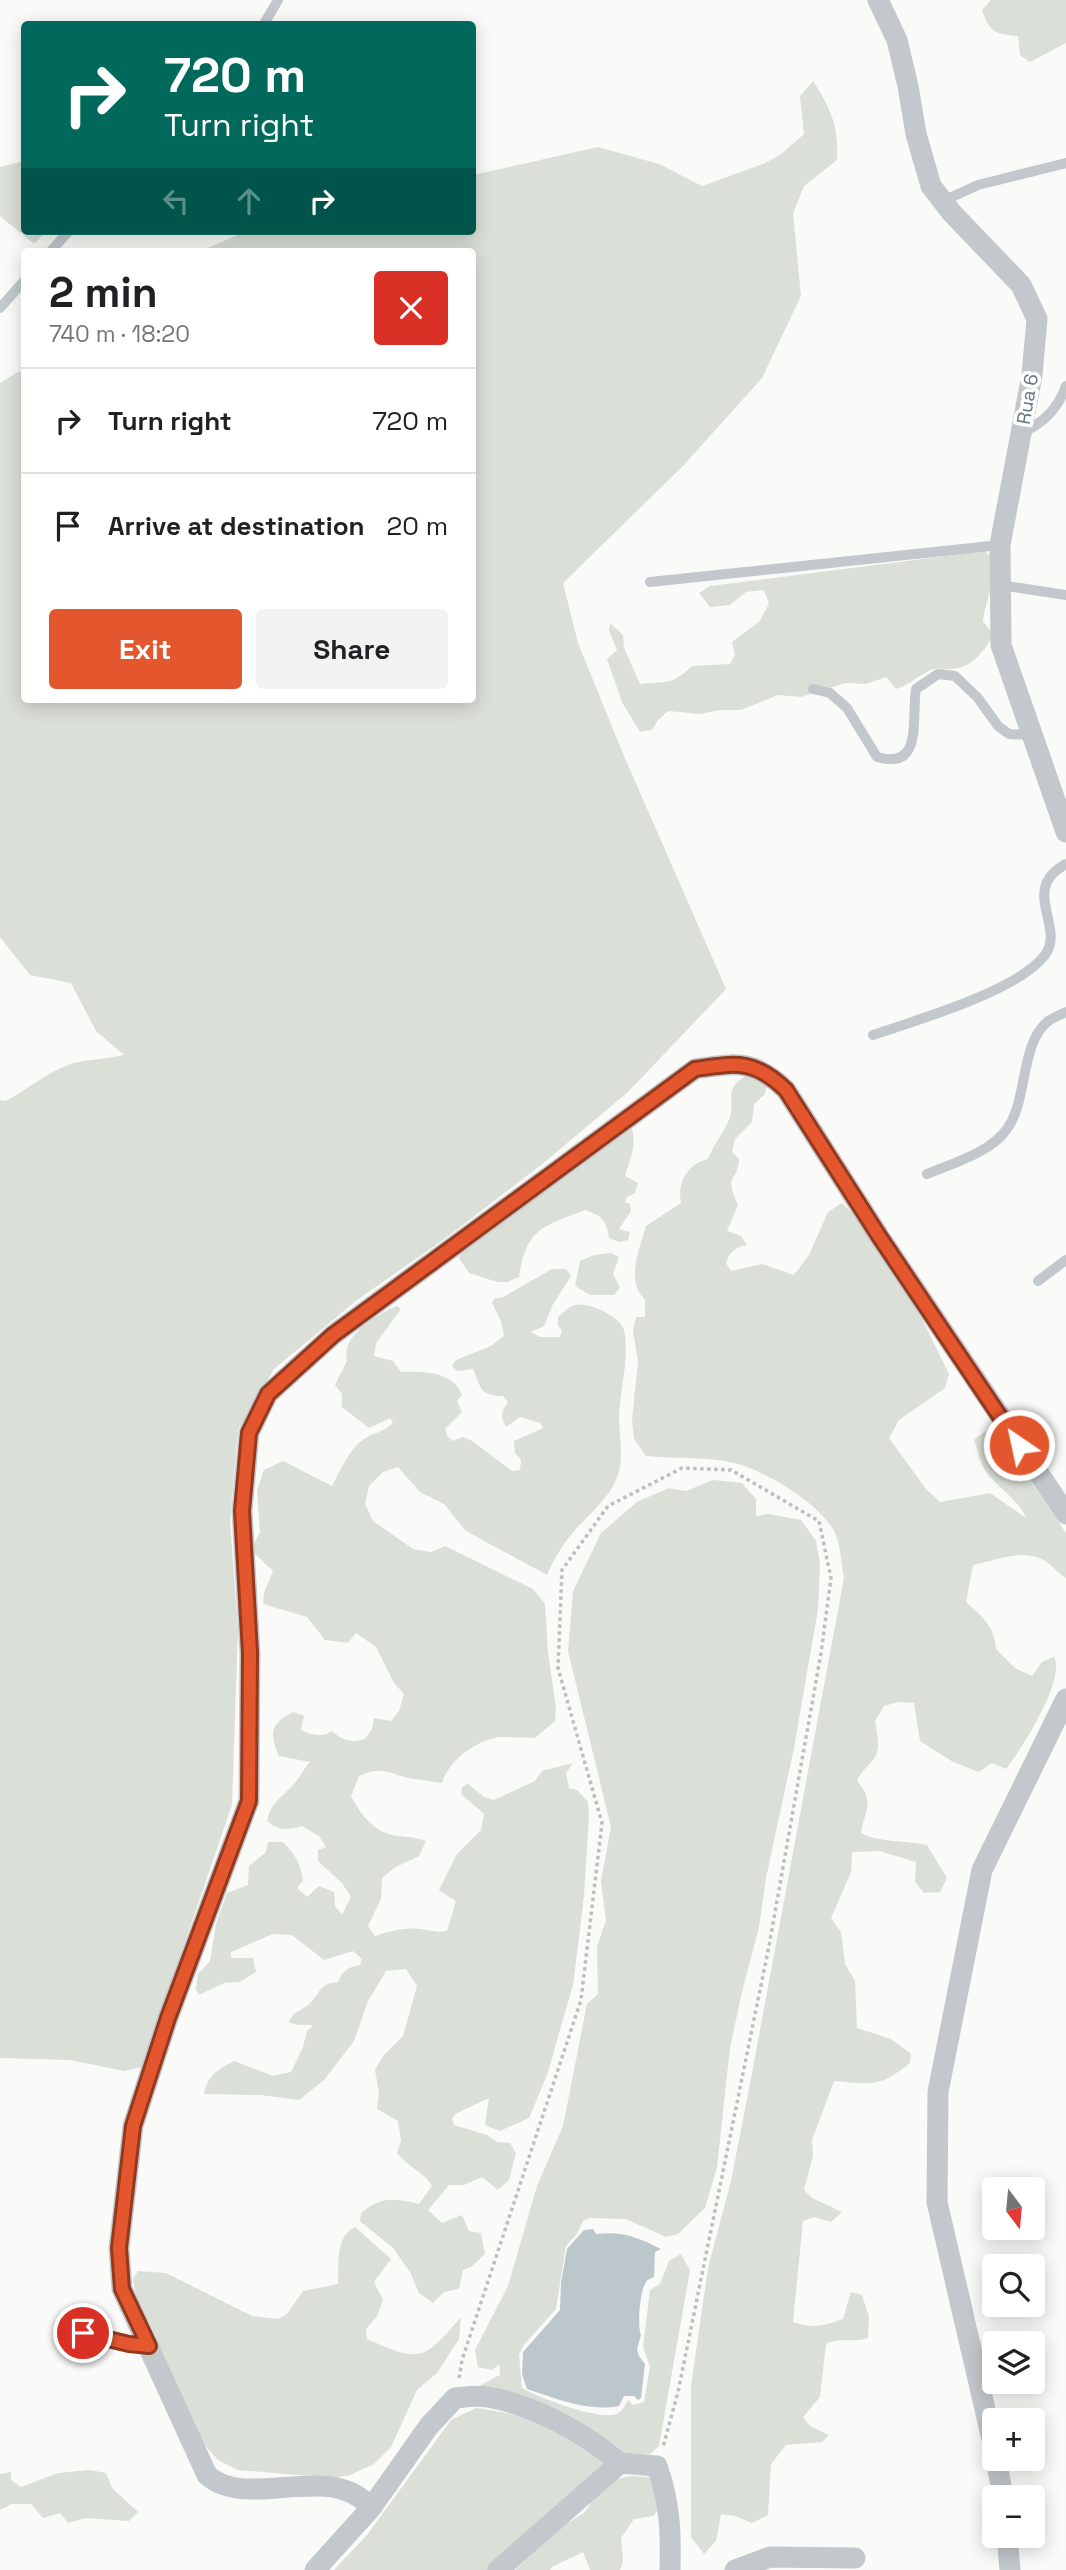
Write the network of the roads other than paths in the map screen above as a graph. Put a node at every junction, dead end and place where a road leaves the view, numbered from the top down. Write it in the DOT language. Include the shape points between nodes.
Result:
graph roads {
  1 [pos="278,0"];
  2 [pos="878,0"];
  3 [pos="266,21"];
  4 [pos="1066,163"];
  5 [pos="943,201"];
  6 [pos="65,235"];
  7 [pos="54,248"];
  8 [pos="21,284"];
  9 [pos="0,308"];
  10 [pos="1066,386"];
  11 [pos="1021,433"];
  12 [pos="1000,545"];
  13 [pos="650,582"];
  14 [pos="1000,585"];
  15 [pos="1066,595"];
  16 [pos="813,689"];
  17 [pos="1032,735"];
  18 [pos="1066,832"];
  19 [pos="1066,864"];
  20 [pos="1066,1012"];
  21 [pos="873,1035"];
  22 [pos="927,1174"];
  23 [pos="1066,1260"];
  24 [pos="1038,1281"];
  25 [pos="1066,1514"];
  26 [pos="1066,1699"];
  27 [pos="83,2333"];
  28 [pos="149,2346"];
  29 [pos="985,2408"];
  30 [pos="620,2463"];
  31 [pos="372,2508"];
  32 [pos="1008,2548"];
  33 [pos="855,2558"];
  34 [pos="315,2570"];
  35 [pos="498,2570"];
  36 [pos="670,2570"];
  37 [pos="735,2570"];
  38 [pos="1010,2570"];
  1 -- 3 [label="lane"];
  2 -- 5 [label="street, Rua 6" via="897,40 931,186"];
  4 -- 5 [label="lane" via="978,184"];
  5 -- 11 [label="street, Rua 6" via="1021,285 1037,319"];
  6 -- 7 [label="lane"];
  8 -- 9 [label="lane"];
  10 -- 11 [label="lane" via="1048,418"];
  11 -- 12 [label="street, Rua 6"];
  12 -- 13 [label="lane"];
  12 -- 14 [label="street, Rua 6"];
  14 -- 15 [label="lane"];
  14 -- 17 [label="street, Rua 6" via="1001,645"];
  16 -- 17 [label="lane" via="830,692 847,708 877,757 890,761 908,752 914,734 916,689 938,674 955,676 1009,734"];
  17 -- 18 [label="street, Rua 6"];
  19 -- 21 [label="lane" via="1046,882 1048,951 1034,969 977,998"];
  20 -- 22 [label="lane" via="1045,1023 1033,1043 1018,1110 1006,1131 979,1152"];
  23 -- 24 [label="lane"];
  25 -- 28 [label="street" via="786,1090 768,1073 742,1064 695,1069 324,1342 268,1394 249,1433 242,1511 250,1653 249,1801 133,2126 119,2248 122,2289"];
  26 -- 29 [label="street" via="982,1870 938,2092 937,2202"];
  27 -- 28 [label="lane"];
  28 -- 31 [label="street" via="207,2475 218,2484 233,2489 341,2488 363,2498"];
  30 -- 31 [label="street" via="565,2425 526,2408 485,2396 455,2398 429,2426"];
  30 -- 35 [label="street"];
  30 -- 36 [label="street" via="657,2466 667,2494"];
  31 -- 34 [label="street"];
  32 -- 38 [label="street"];
  33 -- 37 [label="street" via="770,2557"];
}
